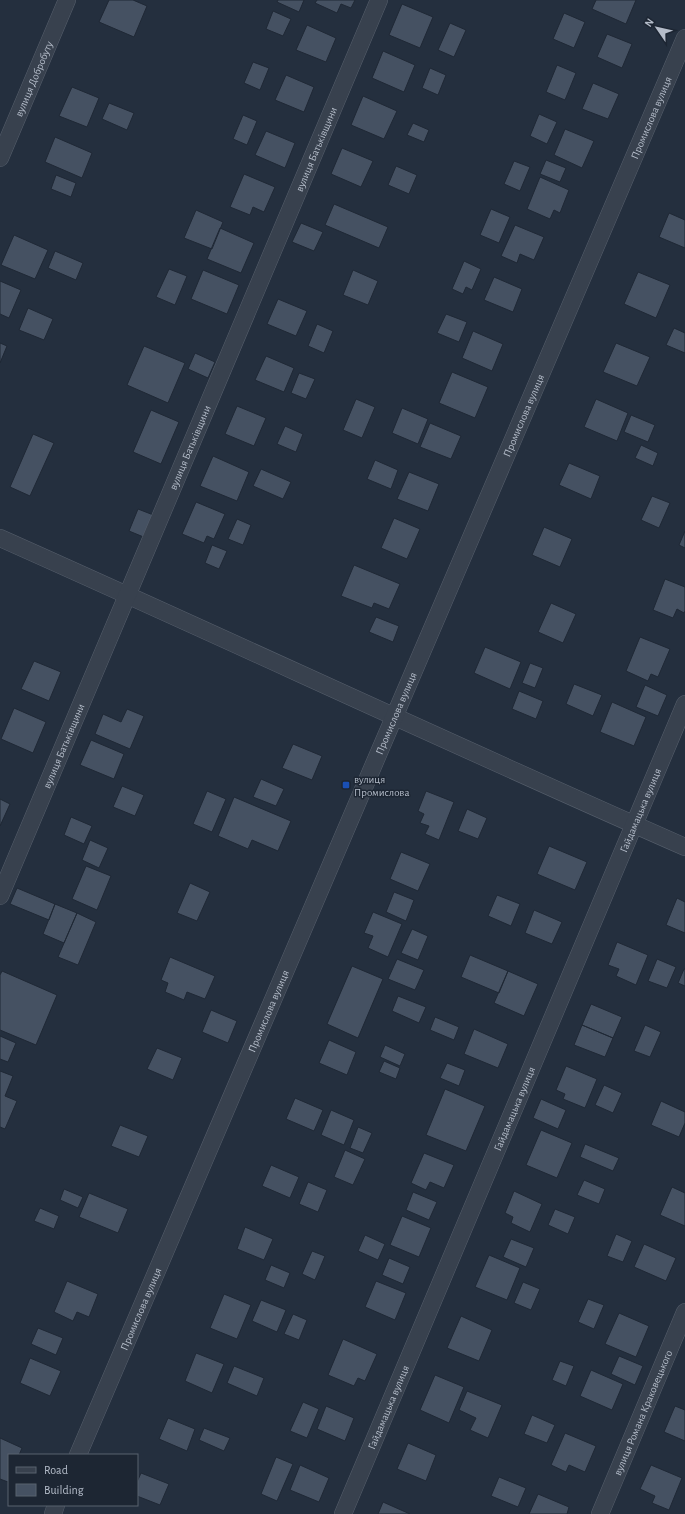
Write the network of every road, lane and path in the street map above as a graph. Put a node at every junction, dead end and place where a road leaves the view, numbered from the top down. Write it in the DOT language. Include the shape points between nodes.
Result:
graph roads {
  1 [pos="66,0"];
  2 [pos="379,0"];
  3 [pos="685,38"];
  4 [pos="0,158"];
  5 [pos="0,538"];
  6 [pos="127,595"];
  7 [pos="685,704"];
  8 [pos="394,717"];
  9 [pos="634,824"];
  10 [pos="685,847"];
  11 [pos="0,896"];
  12 [pos="685,1312"];
  13 [pos="78,1454"];
  14 [pos="343,1514"];
  15 [pos="600,1514"];
  1 -- 4 [label="street, вулиця Добробуту"];
  2 -- 6 [label="street, вулиця Батьківщини"];
  3 -- 8 [label="street, Промислова вулиця"];
  5 -- 6 [label="street"];
  6 -- 8 [label="street"];
  6 -- 11 [label="street, вулиця Батьківщини"];
  7 -- 9 [label="street, Гайдамацька вулиця"];
  8 -- 9 [label="street"];
  8 -- 13 [label="street, Промислова вулиця"];
  9 -- 10 [label="street"];
  9 -- 14 [label="street, Гайдамацька вулиця"];
  12 -- 15 [label="street, вулиця Романа Краковецького"];
}
